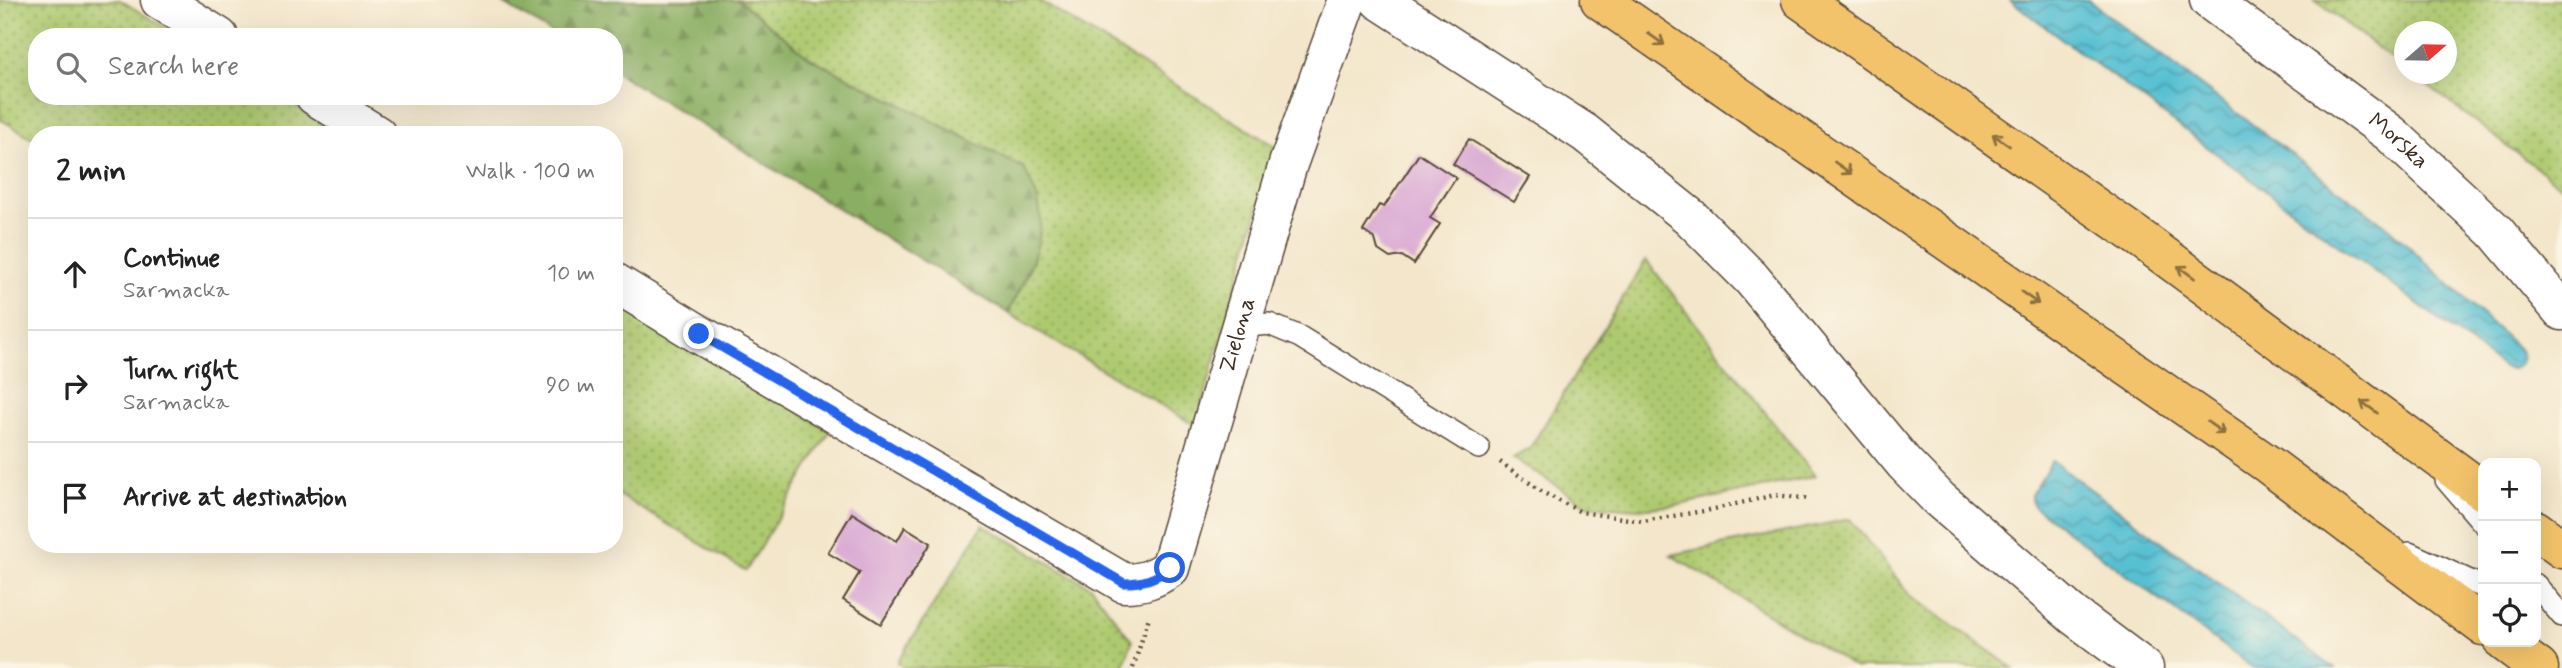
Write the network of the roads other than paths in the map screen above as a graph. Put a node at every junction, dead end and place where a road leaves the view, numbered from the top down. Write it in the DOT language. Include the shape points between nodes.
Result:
graph roads {
  1 [pos="160,0"];
  2 [pos="1347,0"];
  3 [pos="1379,0"];
  4 [pos="1600,0"];
  5 [pos="1801,0"];
  6 [pos="2209,0"];
  7 [pos="205,28"];
  8 [pos="329,105"];
  9 [pos="363,126"];
  10 [pos="623,288"];
  11 [pos="2562,311"];
  12 [pos="1238,327"];
  13 [pos="2410,437"];
  14 [pos="1479,448"];
  15 [pos="2478,487"];
  16 [pos="2481,521"];
  17 [pos="2354,529"];
  18 [pos="2541,534"];
  19 [pos="2562,549"];
  20 [pos="2478,585"];
  21 [pos="2541,592"];
  22 [pos="2541,612"];
  23 [pos="2562,617"];
  24 [pos="2478,622"];
  25 [pos="2562,622"];
  26 [pos="2511,647"];
  27 [pos="2144,668"];
  28 [pos="2539,668"];
  1 -- 7 [label="street"];
  2 -- 12 [label="street, Zielona" via="1288,164"];
  3 -- 27 [label="street" via="1586,133 1690,217 1751,278 1939,499 2063,607"];
  4 -- 17 [label="highway, one-way"];
  13 -- 5 [label="highway, one-way" via="2144,241"];
  6 -- 11 [label="street, Morska" via="2391,134 2494,231"];
  8 -- 9 [label="street"];
  10 -- 12 [label="street, Zielona" via="1124,583 1156,578 1170,568"];
  12 -- 14 [label="lane" via="1269,324 1300,337"];
  13 -- 15 [label="highway"];
  13 -- 16 [label="lane"];
  17 -- 20 [label="lane"];
  17 -- 24 [label="highway"];
  18 -- 19 [label="highway"];
  21 -- 23 [label="lane"];
  22 -- 25 [label="lane"];
  26 -- 28 [label="highway"];
}
